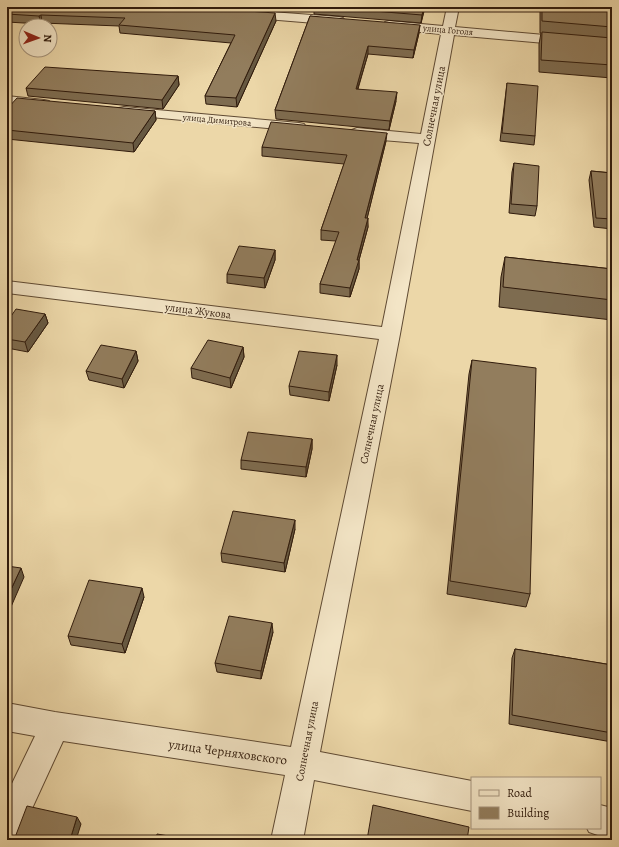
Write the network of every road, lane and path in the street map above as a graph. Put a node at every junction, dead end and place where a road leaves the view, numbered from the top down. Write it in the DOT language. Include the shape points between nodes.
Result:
graph roads {
  1 [pos="453,7"];
  2 [pos="235,13"];
  3 [pos="354,22"];
  4 [pos="377,24"];
  5 [pos="448,30"];
  6 [pos="612,45"];
  7 [pos="7,100"];
  8 [pos="55,105"];
  9 [pos="110,110"];
  10 [pos="317,129"];
  11 [pos="341,131"];
  12 [pos="428,139"];
  13 [pos="7,287"];
  14 [pos="390,334"];
  15 [pos="7,717"];
  16 [pos="55,726"];
  17 [pos="302,763"];
  18 [pos="471,796"];
  19 [pos="601,821"];
  20 [pos="612,824"];
  21 [pos="7,828"];
  22 [pos="287,840"];
  1 -- 5 [label="street, Солнечная улица"];
  2 -- 3 [label="street"];
  4 -- 5 [label="street, улица Гоголя"];
  5 -- 6 [label="street, улица Гоголя"];
  5 -- 12 [label="street, Солнечная улица"];
  7 -- 8 [label="street"];
  9 -- 10 [label="street, улица Димитрова"];
  11 -- 12 [label="street"];
  12 -- 14 [label="street, Солнечная улица"];
  13 -- 14 [label="street, улица Жукова"];
  14 -- 17 [label="street, Солнечная улица"];
  15 -- 16 [label="street, улица Черняховского"];
  16 -- 17 [label="street, улица Черняховского"];
  16 -- 21 [label="street"];
  17 -- 18 [label="street, улица Черняховского"];
  17 -- 22 [label="street, Солнечная улица"];
  19 -- 20 [label="street"];
}
